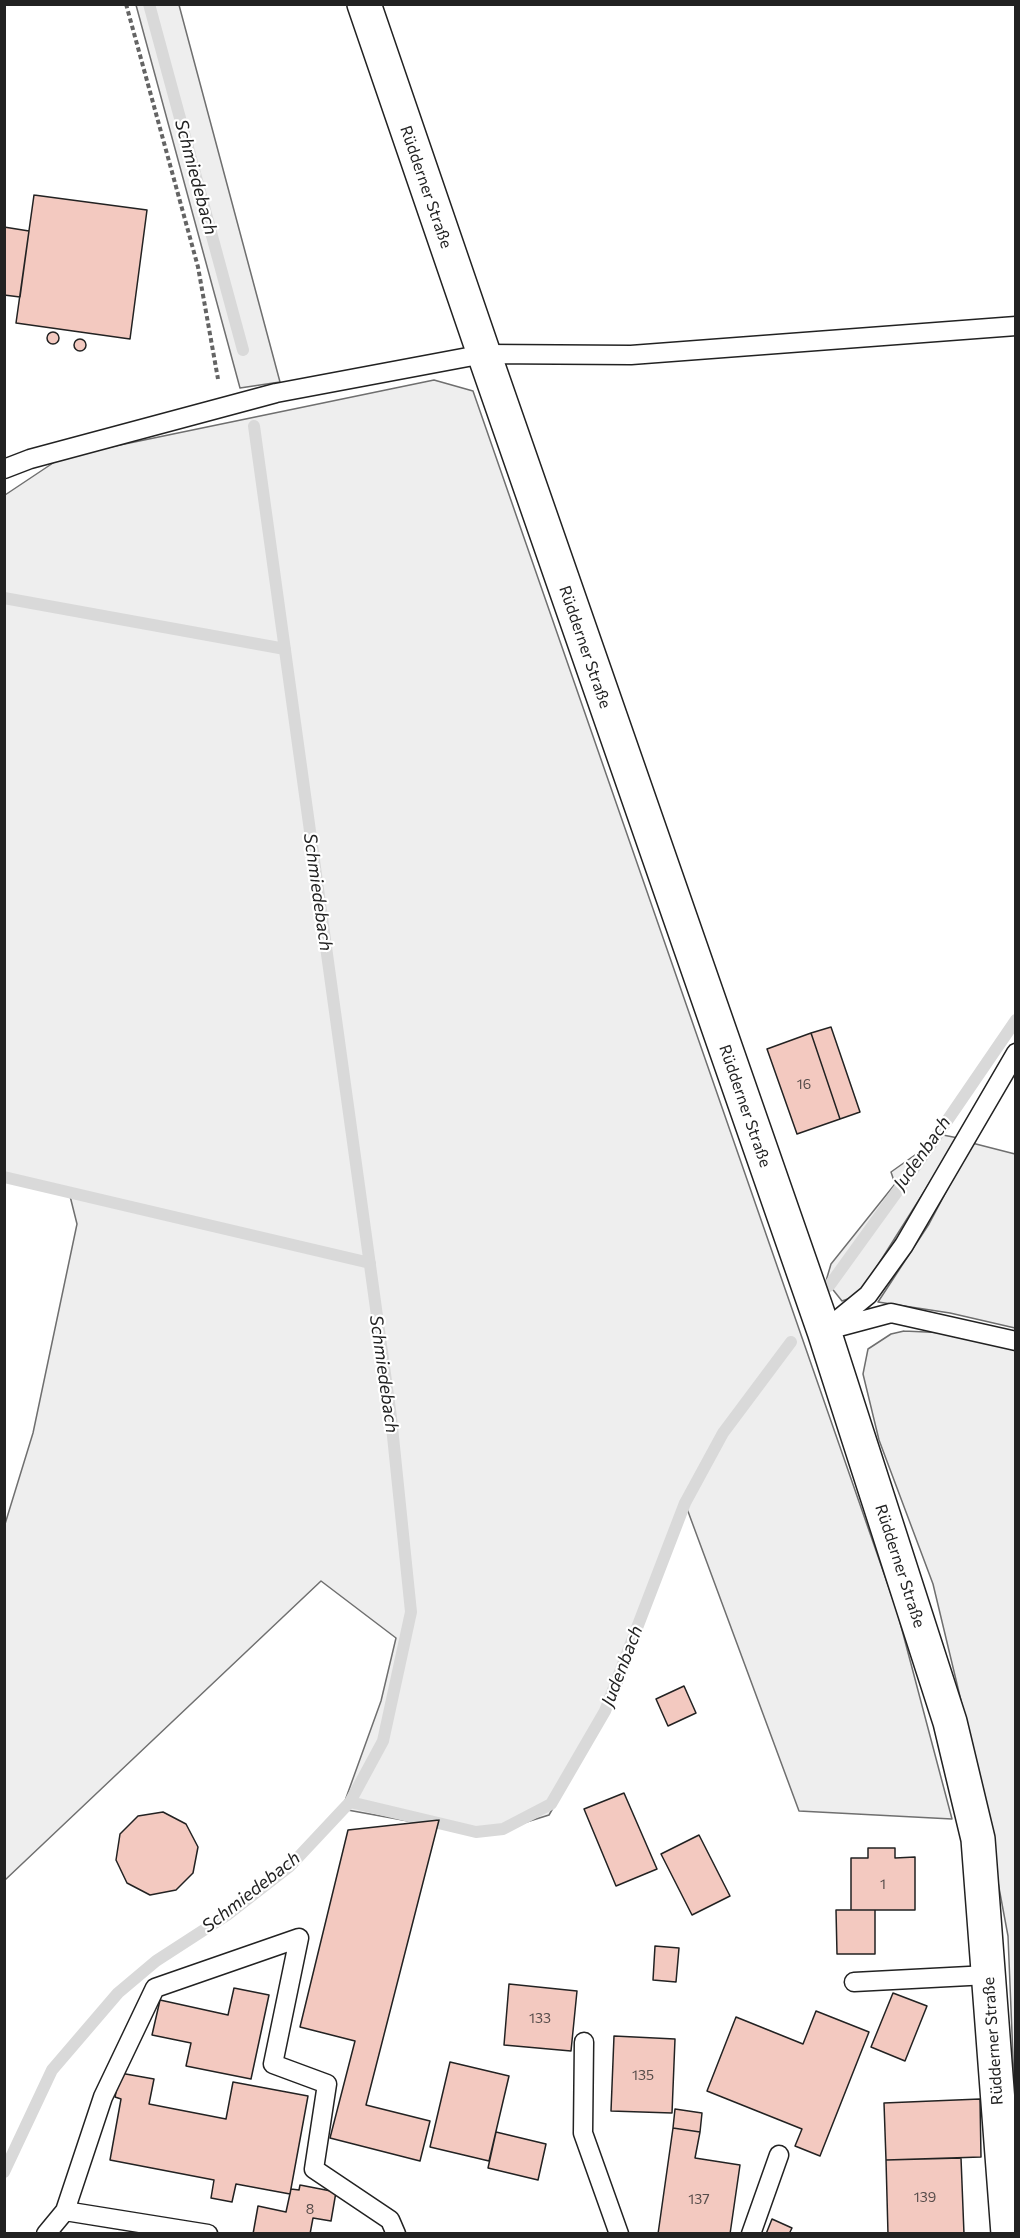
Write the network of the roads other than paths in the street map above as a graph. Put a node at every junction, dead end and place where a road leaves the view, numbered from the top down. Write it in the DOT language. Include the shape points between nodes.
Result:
graph roads {
  1 [pos="364,4"];
  2 [pos="1016,326"];
  3 [pos="484,354"];
  4 [pos="4,469"];
  5 [pos="1016,1053"];
  6 [pos="824,1331"];
  7 [pos="1016,1341"];
  8 [pos="988,1975"];
  9 [pos="854,1982"];
  10 [pos="584,2042"];
  11 [pos="779,2155"];
  12 [pos="65,2211"];
  13 [pos="46,2234"];
  14 [pos="208,2234"];
  15 [pos="396,2234"];
  16 [pos="619,2234"];
  17 [pos="751,2234"];
  18 [pos="1008,2234"];
  1 -- 3 [label="street, Rüdderner Straße"];
  2 -- 3 [label="lane" via="631,355"];
  3 -- 4 [label="lane" via="276,393"];
  3 -- 6 [label="street, Rüdderner Straße"];
  5 -- 6 [label="lane" via="904,1245 868,1295"];
  6 -- 7 [label="lane" via="891,1313"];
  6 -- 8 [label="street, Rüdderner Straße" via="950,1722 978,1839"];
  8 -- 9 [label="lane"];
  8 -- 18 [label="street, Rüdderner Straße"];
  10 -- 16 [label="lane" via="583,2133"];
  11 -- 17 [label="lane"];
  12 -- 13 [label="lane"];
  12 -- 14 [label="lane"];
  12 -- 15 [label="lane" via="104,2097 155,1988 299,1938 273,2064 327,2084 314,2169 390,2220"];
}
